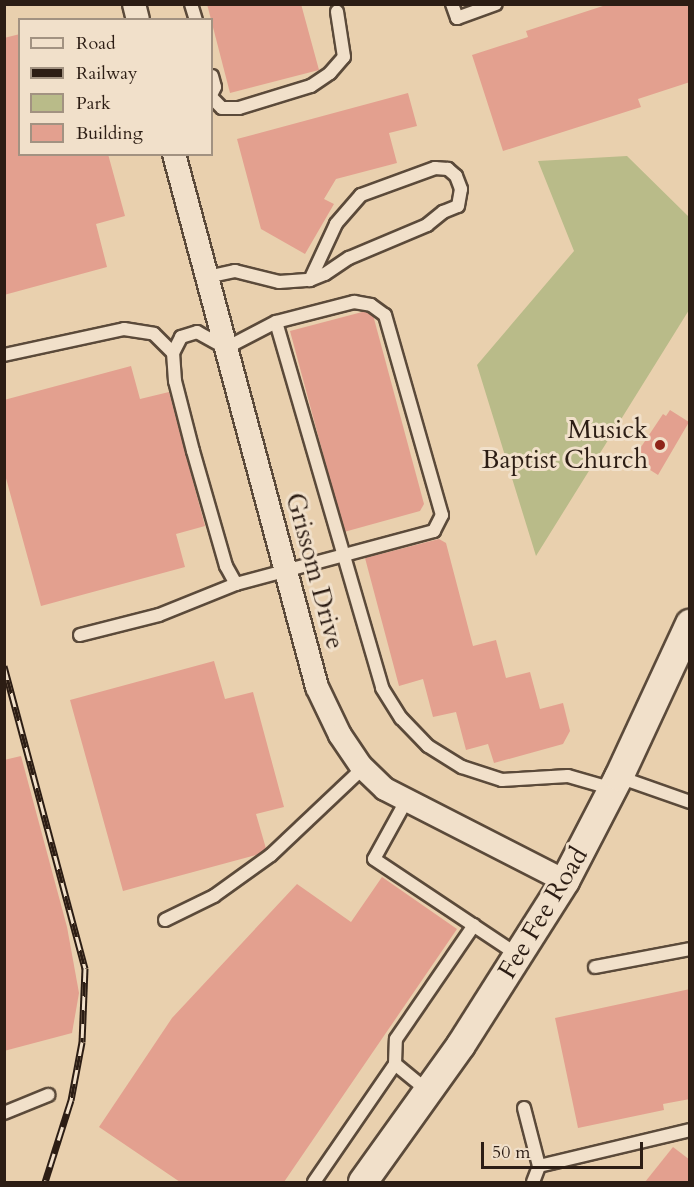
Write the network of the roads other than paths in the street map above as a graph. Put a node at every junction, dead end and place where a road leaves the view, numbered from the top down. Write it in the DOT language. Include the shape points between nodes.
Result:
graph roads {
  1 [pos="452,4"];
  2 [pos="496,4"];
  3 [pos="337,12"];
  4 [pos="213,90"];
  5 [pos="175,156"];
  6 [pos="207,277"];
  7 [pos="310,280"];
  8 [pos="276,322"];
  9 [pos="226,348"];
  10 [pos="173,353"];
  11 [pos="4,355"];
  12 [pos="343,555"];
  13 [pos="286,570"];
  14 [pos="236,584"];
  15 [pos="690,624"];
  16 [pos="80,635"];
  17 [pos="363,768"];
  18 [pos="616,783"];
  19 [pos="406,801"];
  20 [pos="690,802"];
  21 [pos="565,880"];
  22 [pos="165,920"];
  23 [pos="474,925"];
  24 [pos="690,949"];
  25 [pos="518,955"];
  26 [pos="595,967"];
  27 [pos="395,1064"];
  28 [pos="429,1092"];
  29 [pos="48,1095"];
  30 [pos="524,1108"];
  31 [pos="4,1113"];
  32 [pos="690,1130"];
  33 [pos="539,1166"];
  34 [pos="314,1182"];
  35 [pos="363,1182"];
  36 [pos="533,1182"];
  1 -- 2 [label="lane" via="457,18"];
  3 -- 4 [label="lane" via="344,57 311,86 239,108 222,108"];
  5 -- 6 [label="street, Grissom Drive"];
  6 -- 7 [label="lane" via="234,271 279,282"];
  6 -- 9 [label="street, Grissom Drive"];
  7 -- 7 [label="lane" via="459,206 461,189 456,176 448,169 435,168 361,195 336,224"];
  8 -- 9 [label="lane"];
  8 -- 12 [label="lane"];
  8 -- 12 [label="lane" via="354,302 371,305 385,315 442,515 434,531"];
  9 -- 10 [label="lane" via="197,332 181,337"];
  9 -- 13 [label="street, Grissom Drive"];
  10 -- 11 [label="lane" via="154,334 124,329"];
  10 -- 14 [label="lane" via="176,381 223,555"];
  12 -- 13 [label="lane"];
  12 -- 18 [label="lane" via="382,688 428,746 462,767 502,780 568,776"];
  13 -- 14 [label="lane"];
  13 -- 17 [label="street, Grissom Drive" via="317,687 340,735"];
  14 -- 16 [label="lane" via="159,615"];
  15 -- 18 [label="street, Fee Fee Road"];
  17 -- 19 [label="street, Grissom Drive"];
  17 -- 22 [label="lane" via="271,855 214,896"];
  18 -- 20 [label="lane"];
  18 -- 21 [label="street, Fee Fee Road"];
  19 -- 21 [label="street, Grissom Drive"];
  19 -- 23 [label="lane" via="374,859"];
  21 -- 25 [label="street, Fee Fee Road"];
  23 -- 25 [label="lane"];
  23 -- 27 [label="lane" via="396,1039"];
  24 -- 26 [label="lane"];
  25 -- 28 [label="street, Fee Fee Road"];
  27 -- 28 [label="lane"];
  27 -- 34 [label="lane"];
  28 -- 35 [label="street, Fee Fee Road"];
  29 -- 31 [label="lane"];
  30 -- 33 [label="lane"];
  32 -- 33 [label="lane"];
  33 -- 36 [label="lane"];
}
